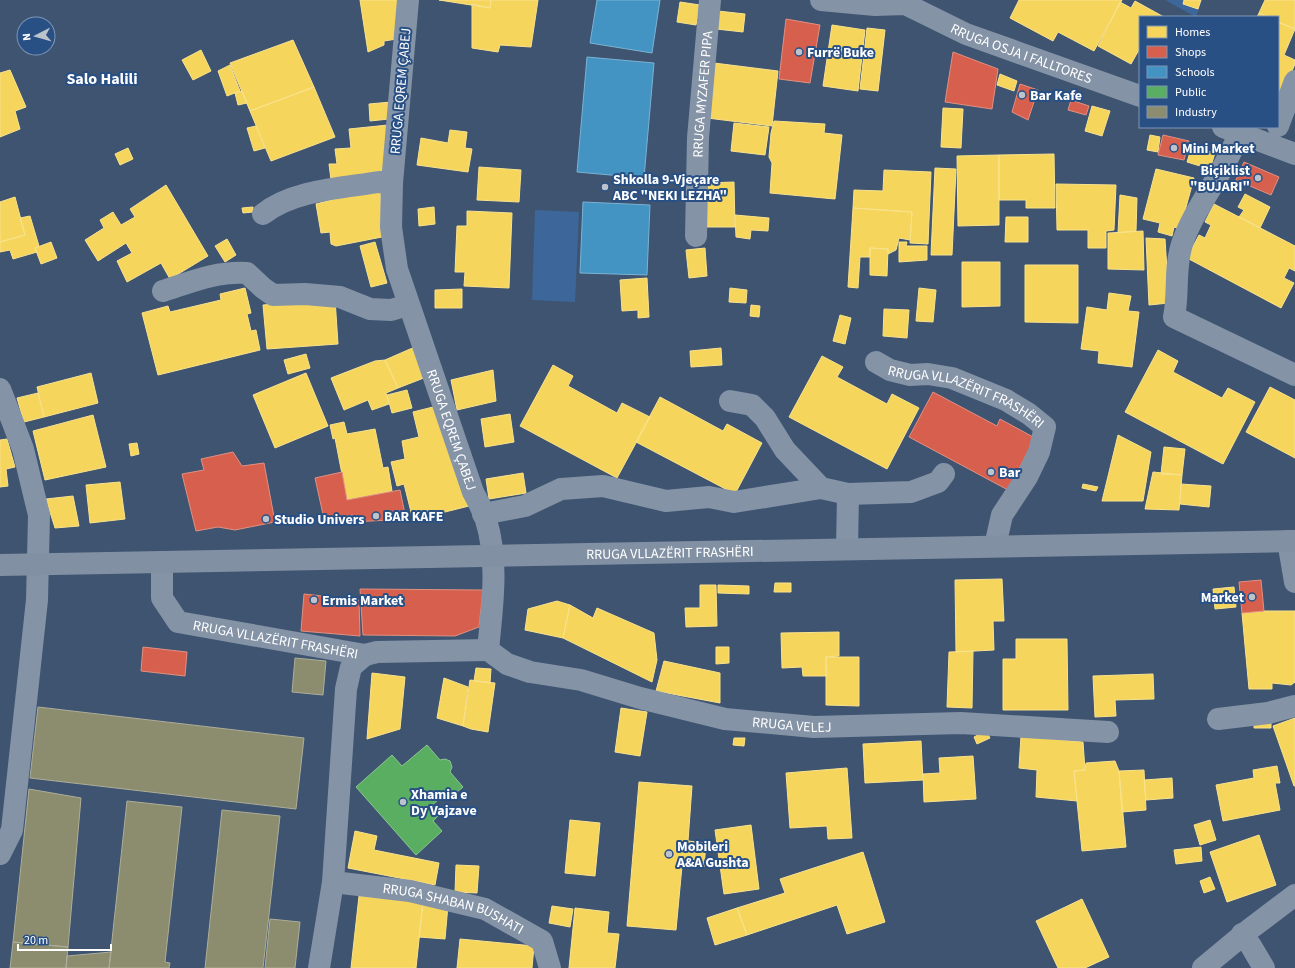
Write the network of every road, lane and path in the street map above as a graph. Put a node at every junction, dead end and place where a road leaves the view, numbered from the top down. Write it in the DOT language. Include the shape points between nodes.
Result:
graph roads {
  1 [pos="408,0"];
  2 [pos="710,0"];
  3 [pos="821,0"];
  4 [pos="908,2"];
  5 [pos="1295,81"];
  6 [pos="1139,96"];
  7 [pos="1279,123"];
  8 [pos="1232,130"];
  9 [pos="1275,133"];
  10 [pos="1295,154"];
  11 [pos="392,182"];
  12 [pos="263,214"];
  13 [pos="696,236"];
  14 [pos="163,292"];
  15 [pos="408,305"];
  16 [pos="876,362"];
  17 [pos="1295,375"];
  18 [pos="0,389"];
  19 [pos="730,402"];
  20 [pos="944,474"];
  21 [pos="821,488"];
  22 [pos="848,494"];
  23 [pos="483,514"];
  24 [pos="1292,541"];
  25 [pos="995,546"];
  26 [pos="847,549"];
  27 [pos="492,555"];
  28 [pos="162,562"];
  29 [pos="39,564"];
  30 [pos="0,565"];
  31 [pos="1295,582"];
  32 [pos="488,650"];
  33 [pos="365,655"];
  34 [pos="1295,706"];
  35 [pos="1218,719"];
  36 [pos="1108,732"];
  37 [pos="0,854"];
  38 [pos="333,882"];
  39 [pos="1295,895"];
  40 [pos="1242,934"];
  41 [pos="319,968"];
  42 [pos="550,968"];
  43 [pos="1203,968"];
  44 [pos="1264,968"];
  1 -- 11 [label="street, RRUGA EQREM ÇABEJ"];
  2 -- 13 [label="street, RRUGA MYZAFER PIPA" via="698,138"];
  3 -- 4 [label="street" via="875,5"];
  4 -- 6 [label="street, RRUGA OSJA I FALLTORES" via="966,34"];
  5 -- 7 [label="street"];
  8 -- 9 [label="street"];
  8 -- 17 [label="street" via="1223,168 1192,220 1182,245 1176,278 1178,298 1174,317"];
  9 -- 10 [label="street"];
  11 -- 12 [label="street" via="379,182 292,198 274,205"];
  11 -- 15 [label="street, RRUGA EQREM ÇABEJ" via="391,227 397,269"];
  14 -- 15 [label="street" via="214,275 234,272 247,273 273,295 340,297 370,309 391,310"];
  15 -- 23 [label="street, RRUGA EQREM ÇABEJ"];
  16 -- 25 [label="street, RRUGA VLLAZËRIT FRASHËRI" via="890,370 910,375 928,374 952,378 1006,400 1045,427 1039,452 1027,477 1002,515"];
  18 -- 29 [label="street" via="23,449 39,515"];
  19 -- 21 [label="street" via="752,405 765,418 785,450"];
  20 -- 22 [label="street" via="938,482 911,492"];
  21 -- 22 [label="street"];
  21 -- 23 [label="street" via="734,502 709,497 666,501 603,486 561,489 525,506"];
  22 -- 26 [label="street"];
  23 -- 27 [label="street, RRUGA EQREM ÇABEJ"];
  24 -- 25 [label="main road, RRUGA VLLAZËRIT FRASHËRI"];
  24 -- 31 [label="street"];
  25 -- 26 [label="main road, RRUGA VLLAZËRIT FRASHËRI"];
  26 -- 27 [label="main road, RRUGA VLLAZËRIT FRASHËRI"];
  27 -- 28 [label="main road, RRUGA VLLAZËRIT FRASHËRI"];
  27 -- 32 [label="street" via="492,604"];
  28 -- 29 [label="main road, RRUGA VLLAZËRIT FRASHËRI"];
  28 -- 33 [label="street, RRUGA VLLAZËRIT FRASHËRI" via="162,598 178,622"];
  29 -- 30 [label="main road, RRUGA VLLAZËRIT FRASHËRI"];
  29 -- 37 [label="street" via="12,830"];
  32 -- 33 [label="street, RRUGA VLLAZËRIT FRASHËRI" via="377,652"];
  32 -- 36 [label="street, RRUGA VELEJ" via="506,664 530,672 581,680 725,719 814,727 961,723"];
  33 -- 38 [label="street" via="352,668 346,688"];
  34 -- 35 [label="street"];
  38 -- 41 [label="street"];
  38 -- 42 [label="street, RRUGA SHABAN BUSHATI" via="410,891 485,909 542,941"];
  39 -- 40 [label="street"];
  40 -- 43 [label="street"];
  40 -- 44 [label="street"];
}
